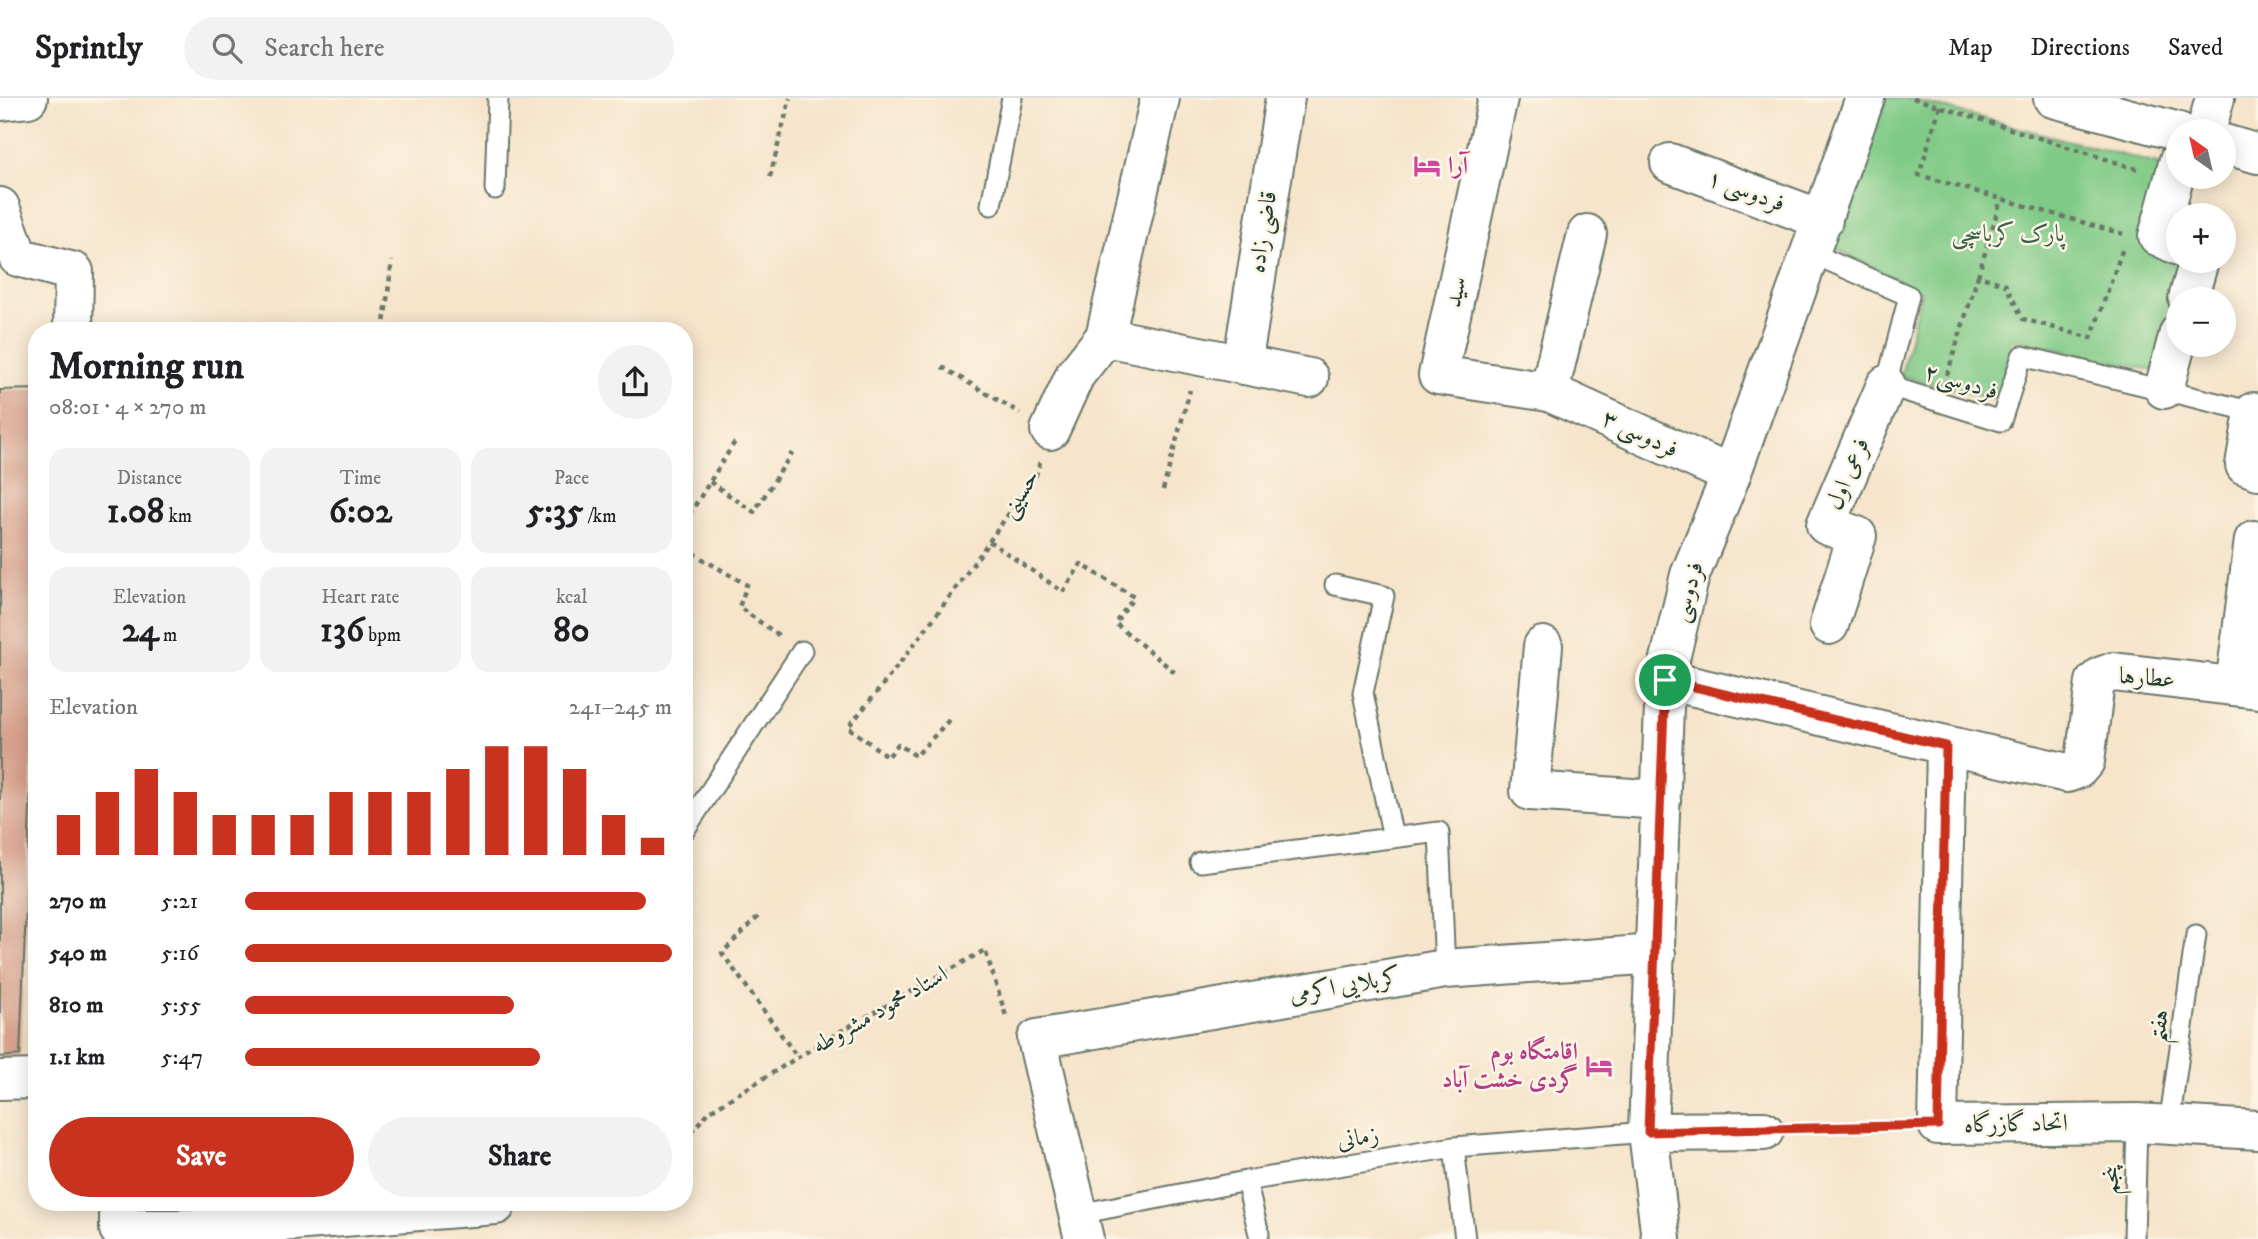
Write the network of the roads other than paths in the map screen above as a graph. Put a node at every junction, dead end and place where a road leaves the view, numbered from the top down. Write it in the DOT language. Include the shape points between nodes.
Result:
graph roads {
  1 [pos="28,98"];
  2 [pos="498,98"];
  3 [pos="1012,98"];
  4 [pos="1160,98"];
  5 [pos="1284,98"];
  6 [pos="1498,98"];
  7 [pos="1865,98"];
  8 [pos="2053,98"];
  9 [pos="2216,98"];
  10 [pos="0,101"];
  11 [pos="2210,119"];
  12 [pos="2166,128"];
  13 [pos="2236,148"];
  14 [pos="2258,154"];
  15 [pos="1670,163"];
  16 [pos="495,189"];
  17 [pos="991,205"];
  18 [pos="0,207"];
  19 [pos="2166,207"];
  20 [pos="1587,234"];
  21 [pos="1817,237"];
  22 [pos="2166,240"];
  23 [pos="74,322"];
  24 [pos="1105,337"];
  25 [pos="2172,357"];
  26 [pos="1242,365"];
  27 [pos="1309,378"];
  28 [pos="1886,385"];
  29 [pos="2164,388"];
  30 [pos="1549,392"];
  31 [pos="2254,412"];
  32 [pos="1050,430"];
  33 [pos="2258,470"];
  34 [pos="1731,475"];
  35 [pos="2255,540"];
  36 [pos="1335,584"];
  37 [pos="1829,625"];
  38 [pos="1543,646"];
  39 [pos="802,652"];
  40 [pos="1665,680"];
  41 [pos="2247,688"];
  42 [pos="1946,746"];
  43 [pos="1661,800"];
  44 [pos="693,817"];
  45 [pos="1393,838"];
  46 [pos="1200,862"];
  47 [pos="2196,935"];
  48 [pos="1656,954"];
  49 [pos="1445,969"];
  50 [pos="28,1079"];
  51 [pos="0,1080"];
  52 [pos="2153,1124"];
  53 [pos="1764,1130"];
  54 [pos="2258,1130"];
  55 [pos="1648,1132"];
  56 [pos="1454,1147"];
  57 [pos="1247,1181"];
  58 [pos="120,1211"];
  59 [pos="460,1211"];
  60 [pos="383,1226"];
  61 [pos="1082,1227"];
  62 [pos="193,1234"];
  63 [pos="1259,1234"];
  64 [pos="1465,1239"];
  65 [pos="1661,1239"];
  66 [pos="2134,1239"];
  1 -- 10 [label="street"];
  2 -- 16 [label="lane"];
  3 -- 17 [label="lane"];
  4 -- 24 [label="street"];
  5 -- 26 [label="street, قاضی زاده"];
  6 -- 30 [label="street, سید" via="1438,375"];
  7 -- 21 [label="street, فردوسی"];
  8 -- 12 [label="street"];
  9 -- 11 [label="street"];
  13 -- 14 [label="street"];
  15 -- 21 [label="street, فردوسی ۱"];
  18 -- 23 [label="street" via="18,257 74,272"];
  19 -- 22 [label="street" via="2158,236"];
  20 -- 30 [label="street"];
  21 -- 28 [label="lane, فردوسی۲" via="1909,296"];
  21 -- 34 [label="street, فردوسی"];
  24 -- 26 [label="street"];
  24 -- 32 [label="street" via="1075,374"];
  25 -- 29 [label="street"];
  26 -- 27 [label="street"];
  28 -- 29 [label="lane, فردوسی۲" via="2001,421 2022,356"];
  28 -- 37 [label="street, فرعی اول" via="1826,526 1857,536"];
  29 -- 31 [label="lane, فردوسی۲"];
  30 -- 34 [label="street, فردوسی ۳"];
  31 -- 33 [label="street" via="2245,465"];
  34 -- 40 [label="street, فردوسی" via="1690,575"];
  35 -- 41 [label="street"];
  36 -- 45 [label="lane" via="1384,596 1363,693"];
  38 -- 43 [label="street" via="1530,791"];
  39 -- 44 [label="lane"];
  40 -- 42 [label="street, عطارها"];
  40 -- 43 [label="street, فردوسی"];
  41 -- 42 [label="street, عطارها" via="2113,672 2102,676 2095,682 2085,761 2067,773"];
  42 -- 52 [label="street, اتحاد گازرگاه" via="1938,1125"];
  43 -- 48 [label="street, فردوسی"];
  45 -- 46 [label="lane"];
  45 -- 49 [label="lane" via="1439,832"];
  47 -- 52 [label="lane, هفتم"];
  48 -- 49 [label="street, کربلایی اکرمی"];
  48 -- 55 [label="street, فردوسی"];
  49 -- 61 [label="street, کربلایی اکرمی" via="1037,1039"];
  50 -- 51 [label="street"];
  52 -- 54 [label="street, اتحاد گازرگاه"];
  52 -- 66 [label="lane, پنجم"];
  53 -- 55 [label="street"];
  55 -- 56 [label="lane, زمانی"];
  55 -- 65 [label="street, فردوسی"];
  56 -- 57 [label="lane, زمانی"];
  56 -- 64 [label="lane"];
  57 -- 61 [label="lane, زمانی"];
  57 -- 63 [label="lane"];
  58 -- 62 [label="street" via="119,1229"];
  59 -- 60 [label="street"];
  60 -- 62 [label="street"];
}
